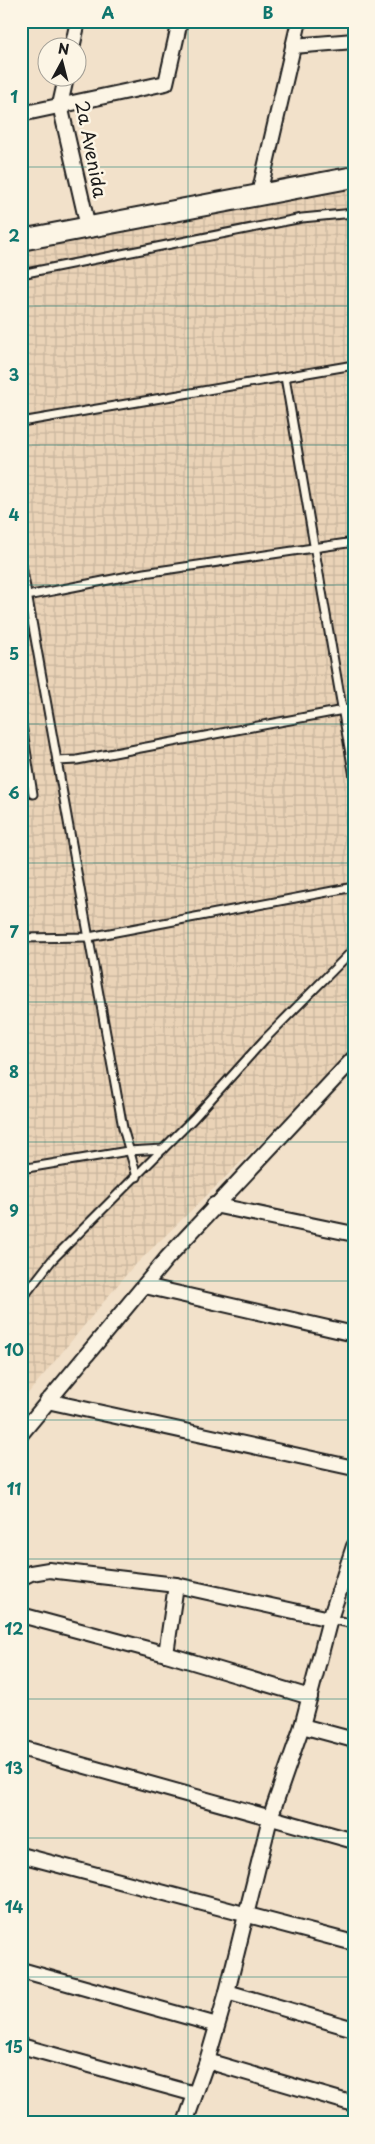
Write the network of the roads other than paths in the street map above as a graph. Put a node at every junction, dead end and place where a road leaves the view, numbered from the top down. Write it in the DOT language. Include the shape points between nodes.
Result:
graph roads {
  1 [pos="78,21"];
  2 [pos="180,21"];
  3 [pos="299,21"];
  4 [pos="74,38"];
  5 [pos="354,41"];
  6 [pos="293,46"];
  7 [pos="64,88"];
  8 [pos="60,105"];
  9 [pos="21,114"];
  10 [pos="352,180"];
  11 [pos="259,194"];
  12 [pos="354,213"];
  13 [pos="88,227"];
  14 [pos="21,240"];
  15 [pos="21,274"];
  16 [pos="354,366"];
  17 [pos="285,377"];
  18 [pos="21,422"];
  19 [pos="354,542"];
  20 [pos="314,549"];
  21 [pos="21,560"];
  22 [pos="27,596"];
  23 [pos="354,708"];
  24 [pos="341,710"];
  25 [pos="21,718"];
  26 [pos="57,761"];
  27 [pos="354,777"];
  28 [pos="33,794"];
  29 [pos="354,887"];
  30 [pos="89,937"];
  31 [pos="21,938"];
  32 [pos="354,949"];
  33 [pos="354,1058"];
  34 [pos="163,1149"];
  35 [pos="128,1150"];
  36 [pos="21,1169"];
  37 [pos="137,1177"];
  38 [pos="214,1205"];
  39 [pos="354,1234"];
  40 [pos="21,1272"];
  41 [pos="145,1286"];
  42 [pos="24,1297"];
  43 [pos="354,1334"];
  44 [pos="47,1401"];
  45 [pos="21,1434"];
  46 [pos="354,1468"];
  47 [pos="354,1546"];
  48 [pos="21,1578"];
  49 [pos="176,1585"];
  50 [pos="21,1615"];
  51 [pos="330,1619"];
  52 [pos="354,1624"];
  53 [pos="166,1654"];
  54 [pos="310,1697"];
  55 [pos="302,1726"];
  56 [pos="354,1740"];
  57 [pos="21,1748"];
  58 [pos="270,1818"];
  59 [pos="354,1841"];
  60 [pos="21,1855"];
  61 [pos="246,1915"];
  62 [pos="354,1943"];
  63 [pos="21,1970"];
  64 [pos="227,1992"];
  65 [pos="217,2025"];
  66 [pos="354,2030"];
  67 [pos="21,2046"];
  68 [pos="207,2061"];
  69 [pos="196,2094"];
  70 [pos="354,2104"];
  71 [pos="185,2123"];
  1 -- 4 [label="street"];
  2 -- 8 [label="street" via="166,83"];
  3 -- 6 [label="street"];
  5 -- 6 [label="street"];
  6 -- 11 [label="street"];
  7 -- 8 [label="street, 2a Avenida"];
  8 -- 9 [label="street"];
  8 -- 13 [label="street, 2a Avenida"];
  10 -- 11 [label="main road"];
  11 -- 13 [label="main road"];
  12 -- 15 [label="lane" via="302,218"];
  13 -- 14 [label="main road"];
  16 -- 17 [label="lane"];
  17 -- 18 [label="lane"];
  17 -- 20 [label="lane"];
  19 -- 20 [label="lane"];
  20 -- 22 [label="lane" via="144,572"];
  20 -- 24 [label="lane"];
  21 -- 22 [label="lane"];
  22 -- 26 [label="lane"];
  23 -- 24 [label="lane"];
  24 -- 26 [label="lane" via="77,760"];
  24 -- 27 [label="lane"];
  25 -- 28 [label="lane"];
  26 -- 30 [label="lane"];
  29 -- 30 [label="lane"];
  30 -- 31 [label="lane"];
  30 -- 35 [label="lane"];
  32 -- 34 [label="lane"];
  33 -- 38 [label="street"];
  34 -- 35 [label="lane"];
  34 -- 37 [label="lane"];
  35 -- 36 [label="lane"];
  35 -- 37 [label="lane"];
  37 -- 42 [label="lane" via="52,1260"];
  38 -- 39 [label="street"];
  38 -- 41 [label="street"];
  40 -- 42 [label="lane"];
  41 -- 43 [label="street"];
  41 -- 44 [label="street"];
  44 -- 45 [label="street"];
  44 -- 46 [label="street"];
  47 -- 51 [label="street"];
  48 -- 49 [label="street" via="49,1570"];
  49 -- 51 [label="street"];
  49 -- 53 [label="street"];
  50 -- 53 [label="street"];
  51 -- 52 [label="lane"];
  51 -- 54 [label="street"];
  53 -- 54 [label="street"];
  54 -- 55 [label="street"];
  55 -- 56 [label="street"];
  55 -- 58 [label="street"];
  57 -- 58 [label="street"];
  58 -- 59 [label="street"];
  58 -- 61 [label="street"];
  60 -- 61 [label="street"];
  61 -- 62 [label="street"];
  61 -- 64 [label="street"];
  63 -- 65 [label="street"];
  64 -- 65 [label="street"];
  64 -- 66 [label="street"];
  65 -- 68 [label="street"];
  67 -- 69 [label="street"];
  68 -- 69 [label="street"];
  68 -- 70 [label="street"];
  69 -- 71 [label="street"];
}
